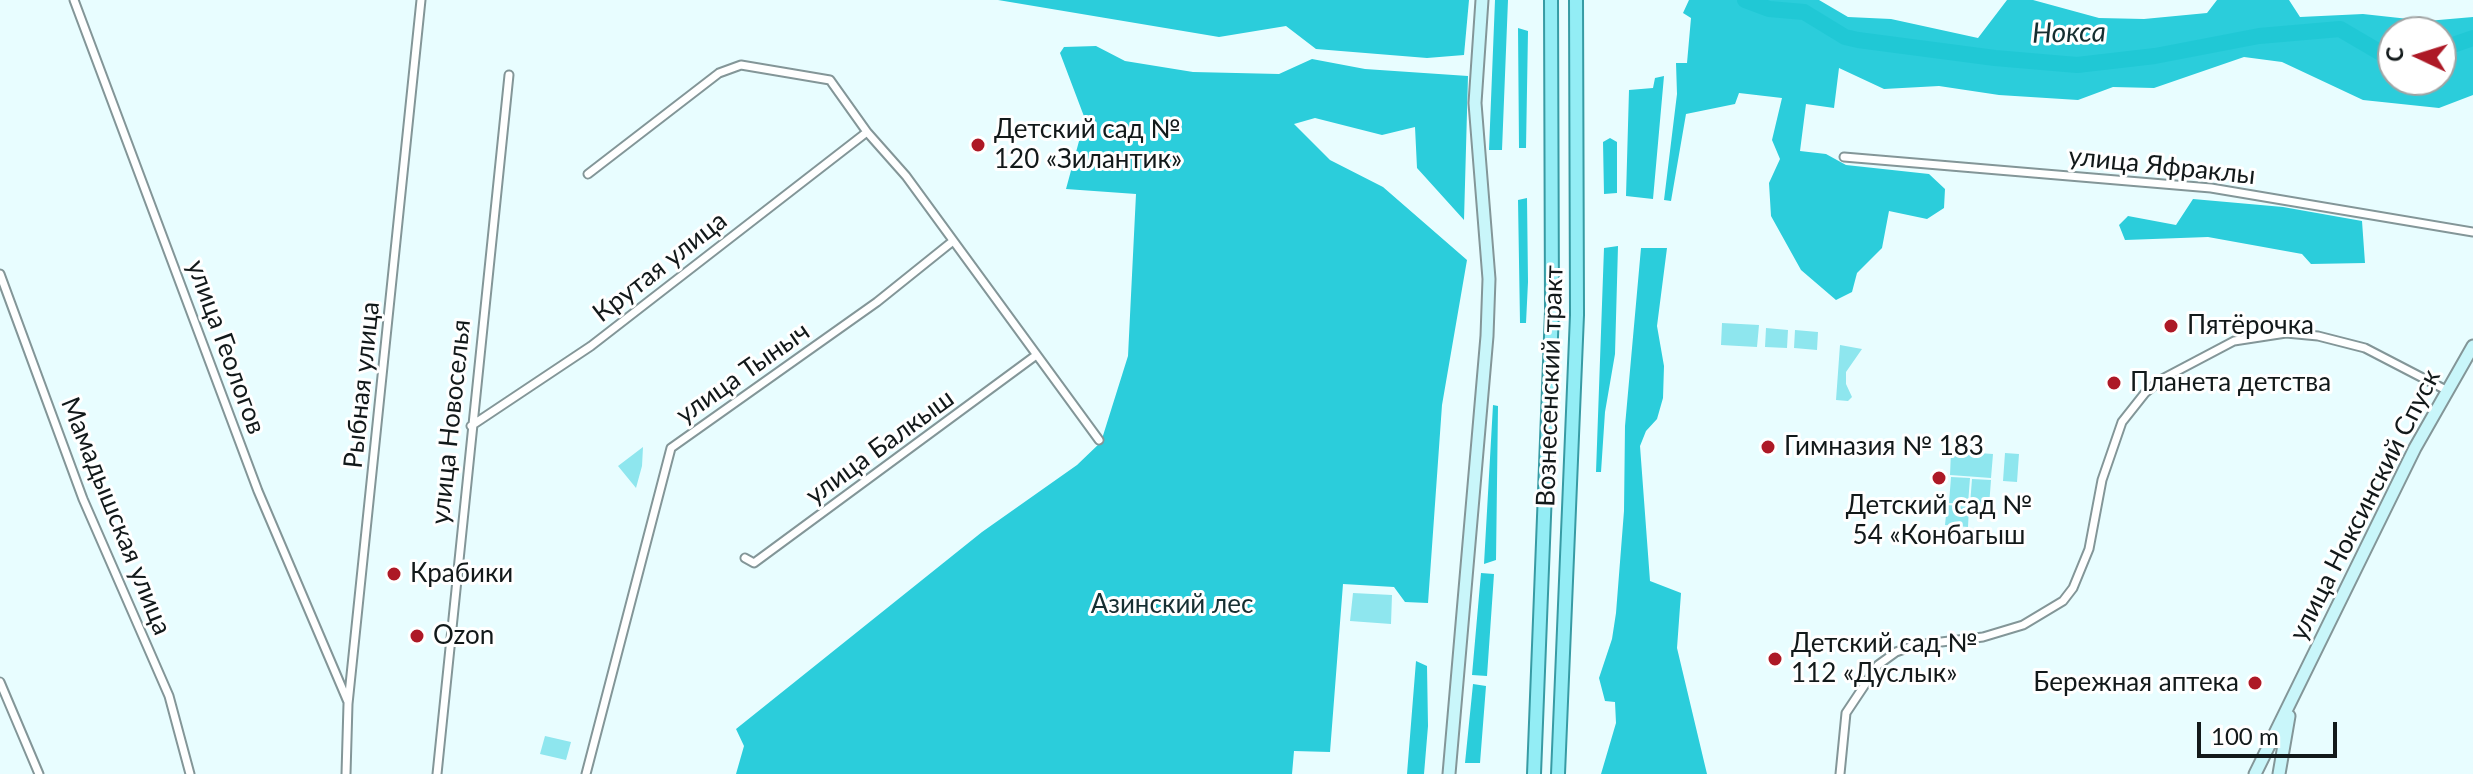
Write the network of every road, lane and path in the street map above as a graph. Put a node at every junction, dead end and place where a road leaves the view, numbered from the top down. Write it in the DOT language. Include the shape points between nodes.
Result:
graph roads {
  1 [pos="74,0"];
  2 [pos="421,0"];
  3 [pos="1482,0"];
  4 [pos="1551,0"];
  5 [pos="1576,0"];
  6 [pos="509,75"];
  7 [pos="867,132"];
  8 [pos="1844,157"];
  9 [pos="588,174"];
  10 [pos="2473,232"];
  11 [pos="953,241"];
  12 [pos="0,274"];
  13 [pos="2473,346"];
  14 [pos="1035,356"];
  15 [pos="2446,390"];
  16 [pos="471,426"];
  17 [pos="1099,440"];
  18 [pos="745,558"];
  19 [pos="0,682"];
  20 [pos="2298,686"];
  21 [pos="348,704"];
  22 [pos="39,774"];
  23 [pos="190,774"];
  24 [pos="346,774"];
  25 [pos="437,774"];
  26 [pos="586,774"];
  27 [pos="1449,774"];
  28 [pos="1534,774"];
  29 [pos="1558,774"];
  30 [pos="1840,774"];
  31 [pos="2255,774"];
  32 [pos="2279,774"];
  1 -- 21 [label="street, улица Геологов" via="258,491"];
  2 -- 21 [label="street, Рыбная улица"];
  3 -- 27 [label="street" via="1475,103 1489,293"];
  4 -- 28 [label="main road, Вознесенский тракт" via="1552,311"];
  5 -- 29 [label="main road, Вознесенский тракт" via="1577,315"];
  6 -- 16 [label="street, улица Новоселья"];
  7 -- 9 [label="street" via="830,80 741,65 705,81"];
  7 -- 11 [label="street"];
  7 -- 16 [label="street, Крутая улица" via="591,346"];
  8 -- 10 [label="street, улица Яфраклы" via="2211,188"];
  11 -- 14 [label="street"];
  11 -- 26 [label="street, улица Тыныч" via="877,302 671,448"];
  12 -- 23 [label="street, Мамадышская улица" via="83,499 169,696"];
  13 -- 15 [label="street, улица Ноксинский Спуск"];
  14 -- 17 [label="street"];
  14 -- 18 [label="street, улица Балкыш" via="754,563"];
  15 -- 20 [label="street, улица Ноксинский Спуск"];
  15 -- 30 [label="street" via="2365,348 2286,333 2234,341 2162,379 2122,422 2102,480 2089,549 2063,601 2023,625 1983,637 1914,646 1878,665 1846,713"];
  16 -- 25 [label="street, улица Новоселья"];
  19 -- 22 [label="street"];
  20 -- 31 [label="street, улица Ноксинский Спуск"];
  20 -- 32 [label="street, улица Ноксинский Спуск"];
  21 -- 24 [label="street, Рыбная улица"];
}
